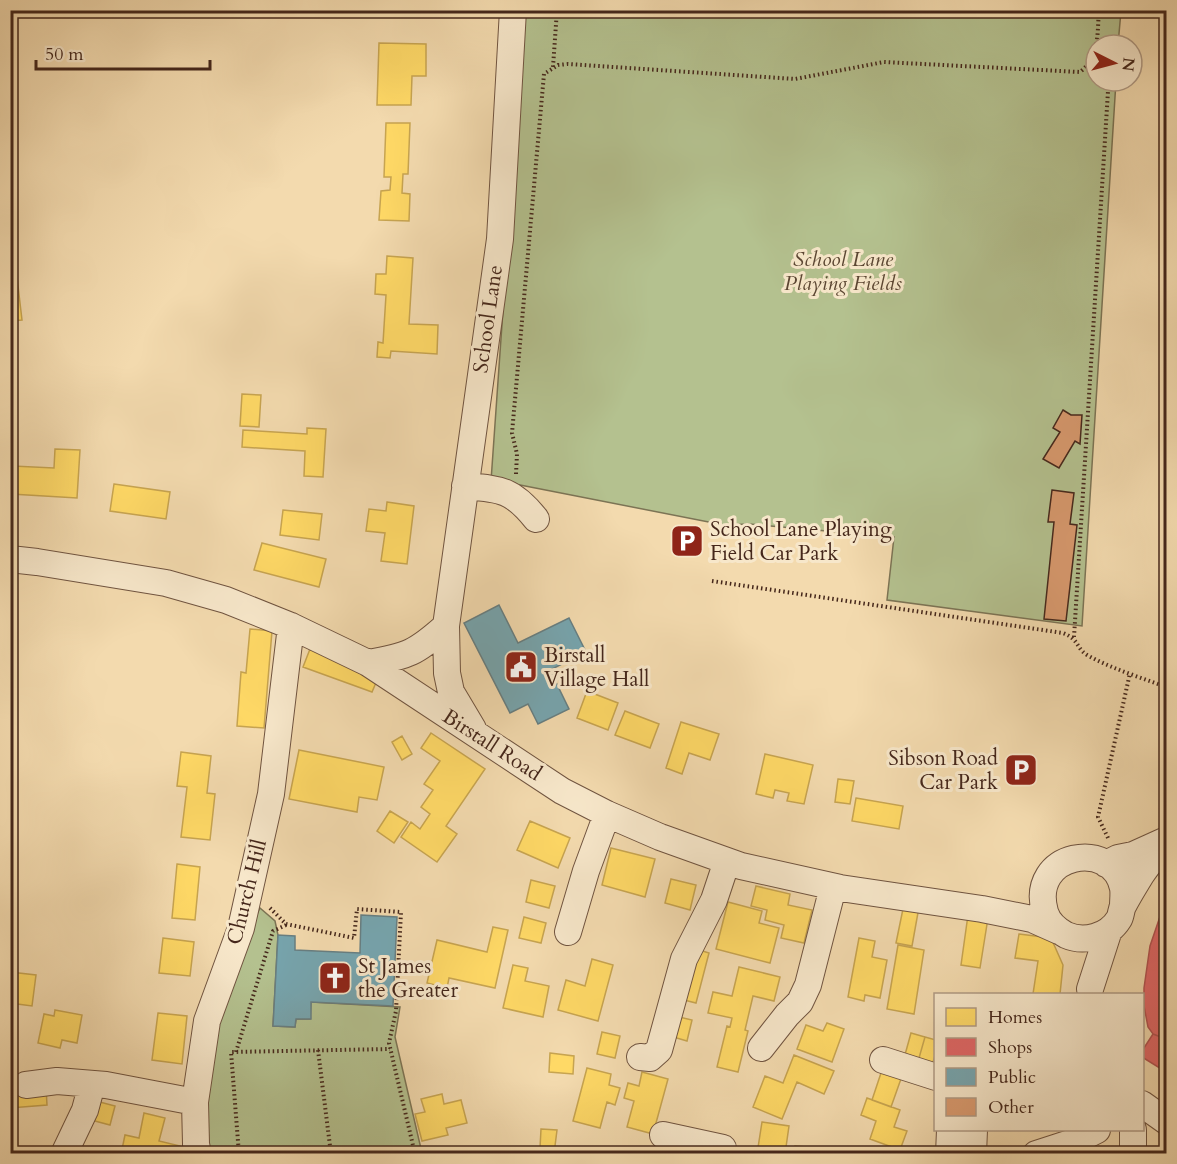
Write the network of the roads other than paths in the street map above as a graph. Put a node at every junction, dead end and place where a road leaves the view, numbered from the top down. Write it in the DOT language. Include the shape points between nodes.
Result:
graph roads {
  1 [pos="513,10"];
  2 [pos="465,486"];
  3 [pos="536,519"];
  4 [pos="10,559"];
  5 [pos="291,626"];
  6 [pos="446,626"];
  7 [pos="368,663"];
  8 [pos="476,735"];
  9 [pos="607,814"];
  10 [pos="1167,841"];
  11 [pos="727,861"];
  12 [pos="1112,861"];
  13 [pos="1045,883"];
  14 [pos="833,887"];
  15 [pos="1124,906"];
  16 [pos="982,909"];
  17 [pos="1109,930"];
  18 [pos="568,932"];
  19 [pos="1065,934"];
  20 [pos="1090,992"];
  21 [pos="761,1048"];
  22 [pos="640,1057"];
  23 [pos="883,1060"];
  24 [pos="934,1076"];
  25 [pos="92,1083"];
  26 [pos="26,1085"];
  27 [pos="195,1102"];
  28 [pos="1144,1105"];
  29 [pos="1167,1121"];
  30 [pos="950,1131"];
  31 [pos="974,1131"];
  32 [pos="1095,1131"];
  33 [pos="1132,1131"];
  34 [pos="663,1135"];
  35 [pos="64,1154"];
  36 [pos="198,1154"];
  37 [pos="723,1154"];
  38 [pos="949,1154"];
  39 [pos="973,1154"];
  40 [pos="1036,1154"];
  41 [pos="1133,1154"];
  1 -- 2 [label="street, School Lane" via="500,239"];
  2 -- 3 [label="street" via="499,489 513,495"];
  2 -- 6 [label="street, School Lane"];
  4 -- 5 [label="street, Birstall Road" via="166,583 226,600"];
  5 -- 7 [label="street, Birstall Road"];
  5 -- 27 [label="street, Church Hill" via="271,794 241,928 207,1021"];
  6 -- 7 [label="street" via="424,646 403,657"];
  6 -- 8 [label="street, School Lane" via="451,692"];
  7 -- 8 [label="street, Birstall Road"];
  8 -- 9 [label="street, Birstall Road" via="562,791"];
  9 -- 11 [label="street, Birstall Road"];
  9 -- 18 [label="street"];
  10 -- 12 [label="street"];
  10 -- 15 [label="street" via="1142,873"];
  11 -- 14 [label="street, Birstall Road"];
  11 -- 22 [label="street" via="718,891 684,959 659,1050 650,1058"];
  12 -- 13 [label="street" via="1079,857 1065,861"];
  12 -- 15 [label="street" via="1123,886"];
  13 -- 16 [label="street, Birstall Road" via="1011,902"];
  13 -- 19 [label="street" via="1045,913"];
  14 -- 16 [label="street, Birstall Road"];
  14 -- 21 [label="street" via="808,985 800,1002"];
  15 -- 17 [label="street" via="1119,920"];
  16 -- 19 [label="street, Birstall Road" via="1032,919"];
  17 -- 19 [label="street" via="1086,939"];
  17 -- 20 [label="street"];
  19 -- 20 [label="street" via="1081,949"];
  23 -- 24 [label="street"];
  25 -- 26 [label="street" via="57,1081"];
  25 -- 27 [label="street"];
  25 -- 35 [label="street" via="85,1110"];
  27 -- 36 [label="street, Church Hill"];
  28 -- 29 [label="street"];
  30 -- 38 [label="street"];
  31 -- 39 [label="street"];
  32 -- 40 [label="street"];
  33 -- 41 [label="street"];
  34 -- 37 [label="street" via="723,1148"];
}
